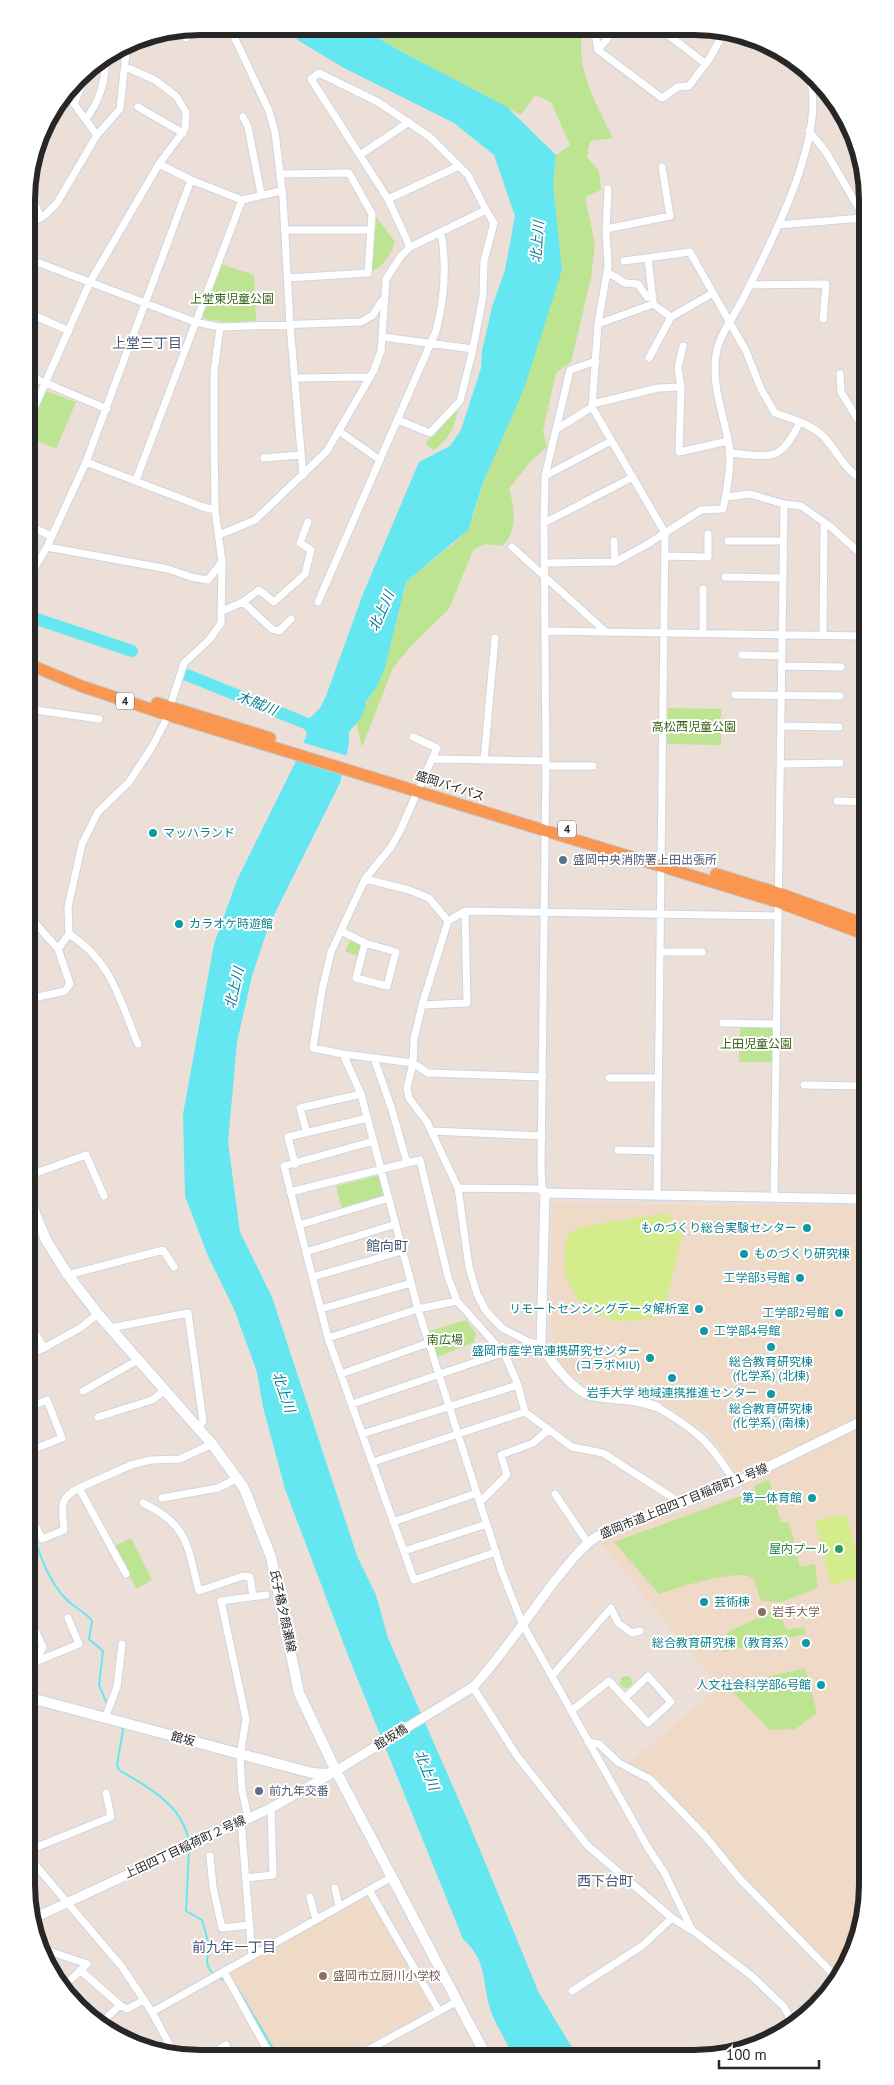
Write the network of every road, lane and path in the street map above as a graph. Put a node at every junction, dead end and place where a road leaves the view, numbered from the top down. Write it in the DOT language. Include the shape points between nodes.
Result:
graph roads {
  1 [pos="189,35"];
  2 [pos="233,35"];
  3 [pos="595,35"];
  4 [pos="610,35"];
  5 [pos="667,35"];
  6 [pos="721,37"];
  7 [pos="186,38"];
  8 [pos="598,50"];
  9 [pos="127,53"];
  10 [pos="706,64"];
  11 [pos="106,65"];
  12 [pos="126,67"];
  13 [pos="83,83"];
  14 [pos="812,85"];
  15 [pos="138,107"];
  16 [pos="243,117"];
  17 [pos="86,119"];
  18 [pos="409,122"];
  19 [pos="809,131"];
  20 [pos="183,133"];
  21 [pos="97,135"];
  22 [pos="360,155"];
  23 [pos="159,164"];
  24 [pos="459,166"];
  25 [pos="662,167"];
  26 [pos="280,174"];
  27 [pos="191,180"];
  28 [pos="608,189"];
  29 [pos="281,191"];
  30 [pos="261,194"];
  31 [pos="388,199"];
  32 [pos="242,200"];
  33 [pos="35,204"];
  34 [pos="859,209"];
  35 [pos="486,210"];
  36 [pos="41,218"];
  37 [pos="859,218"];
  38 [pos="35,221"];
  39 [pos="778,225"];
  40 [pos="606,229"];
  41 [pos="284,230"];
  42 [pos="370,230"];
  43 [pos="441,232"];
  44 [pos="410,247"];
  45 [pos="648,258"];
  46 [pos="35,261"];
  47 [pos="624,261"];
  48 [pos="607,272"];
  49 [pos="288,278"];
  50 [pos="90,282"];
  51 [pos="750,285"];
  52 [pos="385,290"];
  53 [pos="714,293"];
  54 [pos="653,301"];
  55 [pos="146,304"];
  56 [pos="35,316"];
  57 [pos="671,317"];
  58 [pos="823,319"];
  59 [pos="195,322"];
  60 [pos="729,323"];
  61 [pos="598,324"];
  62 [pos="290,325"];
  63 [pos="220,327"];
  64 [pos="69,331"];
  65 [pos="383,337"];
  66 [pos="430,344"];
  67 [pos="683,346"];
  68 [pos="473,349"];
  69 [pos="649,358"];
  70 [pos="596,361"];
  71 [pos="840,374"];
  72 [pos="370,377"];
  73 [pos="295,378"];
  74 [pos="35,379"];
  75 [pos="47,384"];
  76 [pos="682,387"];
  77 [pos="592,406"];
  78 [pos="35,408"];
  79 [pos="107,409"];
  80 [pos="398,420"];
  81 [pos="859,421"];
  82 [pos="800,422"];
  83 [pos="557,429"];
  84 [pos="339,431"];
  85 [pos="611,441"];
  86 [pos="728,441"];
  87 [pos="729,453"];
  88 [pos="301,455"];
  89 [pos="264,458"];
  90 [pos="380,460"];
  91 [pos="86,462"];
  92 [pos="303,474"];
  93 [pos="546,476"];
  94 [pos="633,477"];
  95 [pos="859,477"];
  96 [pos="136,480"];
  97 [pos="726,497"];
  98 [pos="784,504"];
  99 [pos="215,510"];
  100 [pos="308,522"];
  101 [pos="544,523"];
  102 [pos="824,523"];
  103 [pos="35,528"];
  104 [pos="665,533"];
  105 [pos="708,534"];
  106 [pos="219,535"];
  107 [pos="51,536"];
  108 [pos="614,541"];
  109 [pos="728,541"];
  110 [pos="783,541"];
  111 [pos="48,547"];
  112 [pos="512,547"];
  113 [pos="859,553"];
  114 [pos="666,556"];
  115 [pos="222,562"];
  116 [pos="615,562"];
  117 [pos="545,563"];
  118 [pos="35,568"];
  119 [pos="546,576"];
  120 [pos="725,577"];
  121 [pos="782,578"];
  122 [pos="703,589"];
  123 [pos="243,602"];
  124 [pos="318,602"];
  125 [pos="222,611"];
  126 [pos="291,618"];
  127 [pos="545,631"];
  128 [pos="606,632"];
  129 [pos="665,634"];
  130 [pos="703,634"];
  131 [pos="782,635"];
  132 [pos="823,635"];
  133 [pos="859,636"];
  134 [pos="494,638"];
  135 [pos="742,655"];
  136 [pos="782,656"];
  137 [pos="35,659"];
  138 [pos="781,666"];
  139 [pos="35,667"];
  140 [pos="841,667"];
  141 [pos="735,695"];
  142 [pos="781,696"];
  143 [pos="840,696"];
  144 [pos="35,710"];
  145 [pos="169,711"];
  146 [pos="99,719"];
  147 [pos="780,726"];
  148 [pos="839,727"];
  149 [pos="413,737"];
  150 [pos="432,760"];
  151 [pos="484,760"];
  152 [pos="546,763"];
  153 [pos="840,763"];
  154 [pos="780,764"];
  155 [pos="593,766"];
  156 [pos="420,787"];
  157 [pos="837,801"];
  158 [pos="859,802"];
  159 [pos="544,826"];
  160 [pos="663,862"];
  161 [pos="365,879"];
  162 [pos="778,898"];
  163 [pos="465,911"];
  164 [pos="544,912"];
  165 [pos="661,914"];
  166 [pos="778,916"];
  167 [pos="448,921"];
  168 [pos="859,922"];
  169 [pos="35,923"];
  170 [pos="342,931"];
  171 [pos="859,932"];
  172 [pos="69,934"];
  173 [pos="365,943"];
  174 [pos="58,949"];
  175 [pos="661,952"];
  176 [pos="702,952"];
  177 [pos="35,998"];
  178 [pos="422,1005"];
  179 [pos="723,1023"];
  180 [pos="777,1024"];
  181 [pos="138,1044"];
  182 [pos="344,1054"];
  183 [pos="374,1058"];
  184 [pos="413,1063"];
  185 [pos="543,1077"];
  186 [pos="609,1078"];
  187 [pos="659,1078"];
  188 [pos="804,1085"];
  189 [pos="859,1086"];
  190 [pos="361,1094"];
  191 [pos="368,1118"];
  192 [pos="432,1131"];
  193 [pos="307,1132"];
  194 [pos="542,1136"];
  195 [pos="374,1141"];
  196 [pos="618,1150"];
  197 [pos="658,1151"];
  198 [pos="407,1163"];
  199 [pos="295,1164"];
  200 [pos="381,1168"];
  201 [pos="35,1173"];
  202 [pos="458,1188"];
  203 [pos="290,1192"];
  204 [pos="545,1193"];
  205 [pos="104,1196"];
  206 [pos="658,1196"];
  207 [pos="774,1197"];
  208 [pos="389,1198"];
  209 [pos="859,1199"];
  210 [pos="35,1213"];
  211 [pos="396,1224"];
  212 [pos="299,1225"];
  213 [pos="402,1250"];
  214 [pos="306,1252"];
  215 [pos="174,1267"];
  216 [pos="68,1275"];
  217 [pos="313,1277"];
  218 [pos="411,1282"];
  219 [pos="458,1301"];
  220 [pos="321,1309"];
  221 [pos="418,1310"];
  222 [pos="98,1314"];
  223 [pos="110,1328"];
  224 [pos="35,1333"];
  225 [pos="328,1338"];
  226 [pos="428,1342"];
  227 [pos="541,1345"];
  228 [pos="44,1348"];
  229 [pos="35,1352"];
  230 [pos="502,1352"];
  231 [pos="138,1360"];
  232 [pos="341,1374"];
  233 [pos="439,1375"];
  234 [pos="518,1385"];
  235 [pos="83,1391"];
  236 [pos="164,1391"];
  237 [pos="352,1404"];
  238 [pos="35,1405"];
  239 [pos="449,1406"];
  240 [pos="657,1407"];
  241 [pos="525,1412"];
  242 [pos="98,1418"];
  243 [pos="859,1422"];
  244 [pos="198,1428"];
  245 [pos="548,1430"];
  246 [pos="362,1434"];
  247 [pos="458,1434"];
  248 [pos="212,1444"];
  249 [pos="35,1448"];
  250 [pos="373,1462"];
  251 [pos="238,1478"];
  252 [pos="735,1482"];
  253 [pos="79,1488"];
  254 [pos="477,1493"];
  255 [pos="555,1494"];
  256 [pos="162,1498"];
  257 [pos="480,1502"];
  258 [pos="143,1503"];
  259 [pos="681,1503"];
  260 [pos="393,1522"];
  261 [pos="487,1524"];
  262 [pos="35,1525"];
  263 [pos="588,1543"];
  264 [pos="404,1552"];
  265 [pos="496,1552"];
  266 [pos="126,1574"];
  267 [pos="266,1595"];
  268 [pos="253,1596"];
  269 [pos="68,1618"];
  270 [pos="522,1623"];
  271 [pos="35,1630"];
  272 [pos="640,1631"];
  273 [pos="122,1644"];
  274 [pos="35,1662"];
  275 [pos="552,1676"];
  276 [pos="473,1687"];
  277 [pos="625,1698"];
  278 [pos="35,1699"];
  279 [pos="447,1703"];
  280 [pos="571,1711"];
  281 [pos="108,1719"];
  282 [pos="588,1742"];
  283 [pos="240,1756"];
  284 [pos="336,1772"];
  285 [pos="106,1793"];
  286 [pos="271,1808"];
  287 [pos="245,1819"];
  288 [pos="35,1848"];
  289 [pos="210,1856"];
  290 [pos="35,1865"];
  291 [pos="392,1877"];
  292 [pos="246,1878"];
  293 [pos="335,1888"];
  294 [pos="369,1890"];
  295 [pos="310,1897"];
  296 [pos="66,1902"];
  297 [pos="339,1907"];
  298 [pos="38,1916"];
  299 [pos="672,1918"];
  300 [pos="316,1920"];
  301 [pos="250,1925"];
  302 [pos="692,1930"];
  303 [pos="49,1950"];
  304 [pos="252,1956"];
  305 [pos="80,1970"];
  306 [pos="224,1972"];
  307 [pos="833,1974"];
  308 [pos="67,1983"];
  309 [pos="572,1991"];
  310 [pos="144,2000"];
  311 [pos="456,2002"];
  312 [pos="120,2005"];
  313 [pos="439,2011"];
  314 [pos="152,2012"];
  315 [pos="789,2019"];
  316 [pos="105,2020"];
  317 [pos="170,2046"];
  318 [pos="218,2050"];
  319 [pos="227,2050"];
  320 [pos="267,2050"];
  321 [pos="368,2050"];
  322 [pos="482,2050"];
  1 -- 7 [label="street"];
  2 -- 26 [label="street" via="269,111"];
  3 -- 8 [label="street"];
  4 -- 8 [label="street"];
  5 -- 10 [label="street"];
  6 -- 10 [label="street"];
  8 -- 10 [label="street" via="662,98 678,87 689,86"];
  9 -- 12 [label="street"];
  11 -- 17 [label="street" via="105,82 97,105"];
  12 -- 20 [label="street" via="167,88 181,102 187,120"];
  12 -- 21 [label="street" via="120,109"];
  13 -- 17 [label="street" via="74,104"];
  14 -- 19 [label="street" via="814,110"];
  15 -- 20 [label="street"];
  16 -- 30 [label="street"];
  17 -- 21 [label="street"];
  18 -- 22 [label="street"];
  18 -- 22 [label="street" via="378,102 319,73 311,80"];
  18 -- 24 [label="street" via="430,137"];
  19 -- 34 [label="street" via="826,152"];
  19 -- 39 [label="street" via="807,150"];
  20 -- 23 [label="street"];
  21 -- 36 [label="street" via="57,203"];
  22 -- 31 [label="street"];
  23 -- 27 [label="street"];
  23 -- 50 [label="street"];
  24 -- 31 [label="street"];
  24 -- 35 [label="street" via="468,175"];
  25 -- 40 [label="street" via="670,216"];
  26 -- 29 [label="street"];
  26 -- 42 [label="street" via="349,173 372,214"];
  27 -- 32 [label="street"];
  27 -- 55 [label="street"];
  28 -- 40 [label="street"];
  29 -- 30 [label="street"];
  29 -- 41 [label="street"];
  30 -- 32 [label="street"];
  31 -- 44 [label="street"];
  32 -- 59 [label="street"];
  33 -- 36 [label="street"];
  35 -- 43 [label="street"];
  35 -- 68 [label="street" via="494,223 484,261 483,296"];
  36 -- 38 [label="street"];
  37 -- 39 [label="street"];
  39 -- 51 [label="street"];
  40 -- 48 [label="street"];
  41 -- 42 [label="street"];
  41 -- 49 [label="street"];
  42 -- 49 [label="street" via="368,273"];
  43 -- 44 [label="street"];
  43 -- 66 [label="street" via="445,285 440,317"];
  44 -- 52 [label="street" via="390,271"];
  45 -- 47 [label="street"];
  45 -- 53 [label="street" via="690,252"];
  45 -- 54 [label="street"];
  46 -- 50 [label="street"];
  48 -- 54 [label="street" via="625,283 638,284"];
  48 -- 61 [label="street"];
  49 -- 62 [label="street"];
  50 -- 55 [label="street"];
  50 -- 64 [label="street"];
  51 -- 58 [label="street" via="826,284"];
  51 -- 60 [label="street"];
  52 -- 62 [label="street" via="378,309 368,320"];
  52 -- 65 [label="street"];
  53 -- 57 [label="street"];
  53 -- 60 [label="street"];
  54 -- 57 [label="street"];
  54 -- 61 [label="street"];
  55 -- 59 [label="street"];
  55 -- 79 [label="street"];
  56 -- 64 [label="street"];
  57 -- 69 [label="street"];
  59 -- 63 [label="street"];
  59 -- 96 [label="street"];
  60 -- 82 [label="street" via="775,413"];
  60 -- 86 [label="street" via="716,354 716,382"];
  61 -- 70 [label="street"];
  62 -- 63 [label="street"];
  62 -- 73 [label="street"];
  63 -- 99 [label="street" via="214,372"];
  64 -- 75 [label="street"];
  65 -- 66 [label="street"];
  65 -- 72 [label="street"];
  66 -- 68 [label="street"];
  66 -- 80 [label="street"];
  67 -- 76 [label="street" via="678,368"];
  68 -- 80 [label="street" via="460,402 430,433"];
  70 -- 77 [label="street"];
  70 -- 83 [label="street" via="570,370"];
  71 -- 81 [label="street" via="841,392"];
  72 -- 73 [label="street"];
  72 -- 84 [label="street"];
  73 -- 88 [label="street"];
  74 -- 75 [label="street"];
  75 -- 78 [label="street"];
  75 -- 79 [label="street"];
  76 -- 77 [label="street" via="658,388"];
  76 -- 86 [label="street" via="679,452"];
  77 -- 83 [label="street"];
  77 -- 85 [label="street"];
  79 -- 91 [label="street"];
  80 -- 90 [label="street"];
  82 -- 87 [label="street" via="783,450 773,456"];
  82 -- 95 [label="street" via="824,437 841,462"];
  83 -- 93 [label="street"];
  84 -- 90 [label="street"];
  84 -- 92 [label="street" via="327,451"];
  85 -- 93 [label="street"];
  85 -- 94 [label="street"];
  86 -- 87 [label="street"];
  87 -- 97 [label="street"];
  88 -- 89 [label="street"];
  88 -- 92 [label="street"];
  90 -- 124 [label="street"];
  91 -- 96 [label="street"];
  91 -- 107 [label="street"];
  92 -- 106 [label="street" via="255,520"];
  93 -- 101 [label="street"];
  94 -- 101 [label="street"];
  94 -- 104 [label="street"];
  96 -- 99 [label="street"];
  97 -- 98 [label="street" via="750,494"];
  97 -- 104 [label="street" via="723,508 701,510"];
  98 -- 102 [label="street" via="801,506"];
  98 -- 110 [label="street"];
  99 -- 106 [label="street"];
  100 -- 123 [label="street" via="300,543 311,550 305,574 274,602 259,590"];
  101 -- 117 [label="street"];
  102 -- 113 [label="street"];
  102 -- 132 [label="street"];
  103 -- 107 [label="street"];
  104 -- 114 [label="street"];
  104 -- 116 [label="street"];
  105 -- 114 [label="street" via="708,557"];
  106 -- 115 [label="street"];
  107 -- 111 [label="street"];
  108 -- 116 [label="street"];
  109 -- 110 [label="street"];
  110 -- 121 [label="street"];
  111 -- 115 [label="street" via="168,569 201,580 208,580"];
  111 -- 118 [label="street"];
  112 -- 119 [label="street"];
  114 -- 129 [label="street"];
  115 -- 125 [label="street"];
  116 -- 117 [label="street"];
  117 -- 119 [label="street"];
  119 -- 127 [label="street"];
  119 -- 128 [label="street"];
  120 -- 121 [label="street"];
  121 -- 131 [label="street"];
  122 -- 130 [label="street"];
  123 -- 125 [label="street"];
  123 -- 126 [label="street" via="272,629 279,631"];
  125 -- 145 [label="street" via="219,628 184,663"];
  127 -- 128 [label="street"];
  127 -- 152 [label="street"];
  128 -- 129 [label="street"];
  129 -- 130 [label="street"];
  129 -- 160 [label="street"];
  130 -- 131 [label="street"];
  131 -- 132 [label="street"];
  131 -- 136 [label="street"];
  132 -- 133 [label="street"];
  134 -- 151 [label="street"];
  135 -- 136 [label="street"];
  136 -- 138 [label="street"];
  137 -- 145 [label="highway, 盛岡バイパス / 4"];
  138 -- 140 [label="street"];
  138 -- 142 [label="street"];
  139 -- 145 [label="highway, 盛岡バイパス / 4" via="82,686"];
  141 -- 142 [label="street"];
  142 -- 143 [label="street"];
  142 -- 147 [label="street"];
  144 -- 146 [label="street"];
  145 -- 156 [label="highway, 盛岡バイパス / 4"];
  145 -- 172 [label="street" via="138,770 98,812 82,844 68,907"];
  147 -- 148 [label="street"];
  147 -- 154 [label="street"];
  149 -- 150 [label="street" via="437,748"];
  150 -- 151 [label="street"];
  150 -- 156 [label="street"];
  151 -- 152 [label="street"];
  152 -- 155 [label="street"];
  152 -- 159 [label="street"];
  153 -- 154 [label="street"];
  154 -- 162 [label="street"];
  156 -- 159 [label="highway, 盛岡バイパス / 4"];
  156 -- 161 [label="street" via="391,847"];
  157 -- 158 [label="street"];
  159 -- 160 [label="highway, 盛岡バイパス / 4"];
  159 -- 164 [label="street"];
  160 -- 162 [label="highway, 盛岡バイパス / 4"];
  160 -- 165 [label="street"];
  161 -- 167 [label="street" via="429,898"];
  161 -- 170 [label="street"];
  162 -- 166 [label="street"];
  162 -- 168 [label="highway, 盛岡バイパス / 4"];
  162 -- 171 [label="highway, 盛岡バイパス / 4"];
  163 -- 164 [label="street"];
  163 -- 167 [label="street"];
  163 -- 178 [label="street" via="467,1003"];
  164 -- 165 [label="street"];
  164 -- 185 [label="street"];
  165 -- 166 [label="street"];
  165 -- 175 [label="street"];
  166 -- 180 [label="street"];
  167 -- 178 [label="street"];
  169 -- 174 [label="street"];
  170 -- 173 [label="street"];
  170 -- 182 [label="street" via="331,952 313,1048"];
  172 -- 174 [label="street"];
  172 -- 181 [label="street" via="84,943 113,981"];
  173 -- 173 [label="street" via="396,952 388,986 356,978"];
  174 -- 177 [label="street" via="70,984 65,991"];
  175 -- 176 [label="street"];
  175 -- 187 [label="street"];
  178 -- 184 [label="street" via="414,1039"];
  179 -- 180 [label="street"];
  180 -- 207 [label="street"];
  182 -- 183 [label="street"];
  182 -- 190 [label="street"];
  183 -- 184 [label="street"];
  183 -- 198 [label="street"];
  184 -- 185 [label="street" via="428,1073"];
  184 -- 192 [label="street" via="407,1088"];
  185 -- 194 [label="street"];
  186 -- 187 [label="street"];
  187 -- 197 [label="street"];
  188 -- 189 [label="street"];
  190 -- 191 [label="street"];
  190 -- 193 [label="street" via="300,1108"];
  191 -- 193 [label="street"];
  191 -- 195 [label="street"];
  192 -- 194 [label="street"];
  192 -- 202 [label="street"];
  193 -- 199 [label="street" via="288,1137"];
  194 -- 204 [label="street" via="542,1186"];
  195 -- 199 [label="street"];
  195 -- 200 [label="street"];
  196 -- 197 [label="street"];
  197 -- 206 [label="street"];
  198 -- 200 [label="street"];
  198 -- 219 [label="street" via="420,1160 448,1276"];
  199 -- 203 [label="street" via="284,1166"];
  200 -- 203 [label="street"];
  200 -- 208 [label="street"];
  201 -- 205 [label="street" via="86,1155"];
  202 -- 204 [label="street" via="539,1189"];
  202 -- 227 [label="street" via="469,1267 477,1294 486,1311 502,1328"];
  203 -- 212 [label="street"];
  204 -- 206 [label="street"];
  204 -- 227 [label="street"];
  206 -- 207 [label="street"];
  207 -- 209 [label="street"];
  208 -- 211 [label="street"];
  208 -- 212 [label="street"];
  210 -- 216 [label="main road, 氏子橋夕顔瀬線" via="46,1240"];
  211 -- 213 [label="street"];
  211 -- 214 [label="street"];
  212 -- 214 [label="street"];
  213 -- 217 [label="street"];
  213 -- 218 [label="street"];
  214 -- 217 [label="street"];
  215 -- 216 [label="street" via="163,1250"];
  216 -- 222 [label="main road, 氏子橋夕顔瀬線"];
  217 -- 220 [label="street"];
  218 -- 220 [label="street"];
  218 -- 221 [label="street"];
  219 -- 221 [label="street"];
  219 -- 230 [label="street"];
  220 -- 225 [label="street"];
  221 -- 225 [label="street"];
  221 -- 226 [label="street"];
  222 -- 223 [label="main road, 氏子橋夕顔瀬線"];
  222 -- 228 [label="street"];
  223 -- 231 [label="main road, 氏子橋夕顔瀬線"];
  223 -- 244 [label="street" via="188,1313 202,1421"];
  224 -- 228 [label="street"];
  225 -- 232 [label="street"];
  226 -- 232 [label="street"];
  226 -- 233 [label="street"];
  227 -- 240 [label="street" via="549,1360 588,1394 646,1402"];
  228 -- 229 [label="street"];
  230 -- 233 [label="street"];
  230 -- 234 [label="street"];
  231 -- 235 [label="street"];
  231 -- 236 [label="main road, 氏子橋夕顔瀬線"];
  232 -- 237 [label="street"];
  233 -- 237 [label="street"];
  233 -- 239 [label="street"];
  234 -- 239 [label="street"];
  234 -- 241 [label="street"];
  236 -- 242 [label="street" via="152,1400"];
  236 -- 244 [label="main road, 氏子橋夕顔瀬線"];
  237 -- 246 [label="street"];
  238 -- 249 [label="street" via="47,1400 62,1438"];
  239 -- 246 [label="street"];
  239 -- 247 [label="street"];
  240 -- 252 [label="street" via="704,1438"];
  241 -- 245 [label="street"];
  241 -- 247 [label="street"];
  243 -- 252 [label="street, 盛岡市道上田四丁目稲荷町１号線"];
  244 -- 248 [label="main road, 氏子橋夕顔瀬線"];
  245 -- 257 [label="street" via="533,1443 501,1455 507,1475"];
  245 -- 259 [label="street" via="572,1447 609,1457"];
  246 -- 250 [label="street"];
  247 -- 250 [label="street"];
  247 -- 254 [label="street"];
  248 -- 251 [label="main road, 氏子橋夕顔瀬線"];
  248 -- 253 [label="street" via="180,1459 151,1460 131,1465"];
  250 -- 260 [label="street"];
  251 -- 256 [label="street" via="218,1488"];
  251 -- 284 [label="main road, 氏子橋夕顔瀬線" via="271,1557 299,1693"];
  252 -- 259 [label="street, 盛岡市道上田四丁目稲荷町１号線"];
  253 -- 262 [label="street" via="66,1494 63,1500 64,1530 42,1539"];
  253 -- 266 [label="street"];
  254 -- 257 [label="street"];
  254 -- 260 [label="street"];
  255 -- 263 [label="street"];
  257 -- 261 [label="street"];
  258 -- 268 [label="street" via="162,1512 176,1524 185,1538 199,1591 243,1576 250,1577"];
  259 -- 263 [label="street, 盛岡市道上田四丁目稲荷町１号線"];
  260 -- 264 [label="street"];
  261 -- 264 [label="street"];
  261 -- 265 [label="street"];
  263 -- 270 [label="street, 盛岡市道上田四丁目稲荷町１号線"];
  264 -- 265 [label="street" via="414,1580"];
  265 -- 270 [label="street"];
  267 -- 268 [label="street"];
  268 -- 283 [label="street" via="221,1601 246,1719"];
  269 -- 274 [label="street" via="79,1644"];
  270 -- 275 [label="street"];
  270 -- 276 [label="street, 盛岡市道上田四丁目稲荷町１号線" via="491,1668"];
  271 -- 274 [label="street" via="43,1647"];
  272 -- 275 [label="street" via="632,1633 618,1623 611,1608"];
  273 -- 281 [label="street" via="117,1687"];
  275 -- 280 [label="street"];
  276 -- 279 [label="street, 盛岡市道上田四丁目稲荷町１号線"];
  276 -- 299 [label="street" via="517,1756 586,1845"];
  277 -- 277 [label="street" via="648,1723 671,1702 648,1676"];
  277 -- 280 [label="street" via="609,1681"];
  278 -- 281 [label="main road, 館坂"];
  279 -- 284 [label="street, 館坂橋"];
  280 -- 282 [label="street"];
  281 -- 283 [label="main road, 館坂"];
  282 -- 302 [label="street" via="665,1874"];
  282 -- 307 [label="street" via="599,1744 619,1763 650,1779 705,1836 739,1878"];
  283 -- 284 [label="main road, 館坂" via="312,1773"];
  283 -- 287 [label="street"];
  284 -- 286 [label="street, 上田四丁目稲荷町２号線"];
  284 -- 291 [label="main road, 氏子橋夕顔瀬線"];
  285 -- 288 [label="street" via="111,1817"];
  286 -- 287 [label="street, 上田四丁目稲荷町２号線"];
  286 -- 292 [label="street" via="273,1875"];
  287 -- 292 [label="street"];
  287 -- 296 [label="street, 上田四丁目稲荷町２号線"];
  289 -- 301 [label="street" via="222,1928"];
  290 -- 296 [label="street"];
  291 -- 294 [label="street"];
  291 -- 311 [label="main road, 氏子橋夕顔瀬線"];
  292 -- 301 [label="street"];
  293 -- 297 [label="street"];
  294 -- 297 [label="street"];
  294 -- 313 [label="street"];
  295 -- 300 [label="street"];
  296 -- 298 [label="street, 上田四丁目稲荷町２号線"];
  296 -- 310 [label="street" via="122,1967"];
  297 -- 300 [label="street"];
  299 -- 302 [label="street"];
  299 -- 309 [label="street" via="642,1946"];
  300 -- 304 [label="street"];
  301 -- 304 [label="street"];
  302 -- 315 [label="street" via="753,1977 784,2007"];
  303 -- 305 [label="street" via="87,1964"];
  304 -- 306 [label="street"];
  305 -- 308 [label="street"];
  305 -- 312 [label="street"];
  306 -- 314 [label="street"];
  306 -- 320 [label="street"];
  310 -- 312 [label="street" via="127,2009"];
  310 -- 314 [label="street"];
  311 -- 313 [label="street"];
  311 -- 322 [label="main road, 氏子橋夕顔瀬線"];
  312 -- 316 [label="street"];
  313 -- 321 [label="street"];
  314 -- 317 [label="street"];
  318 -- 319 [label="street" via="226,2045"];
}
